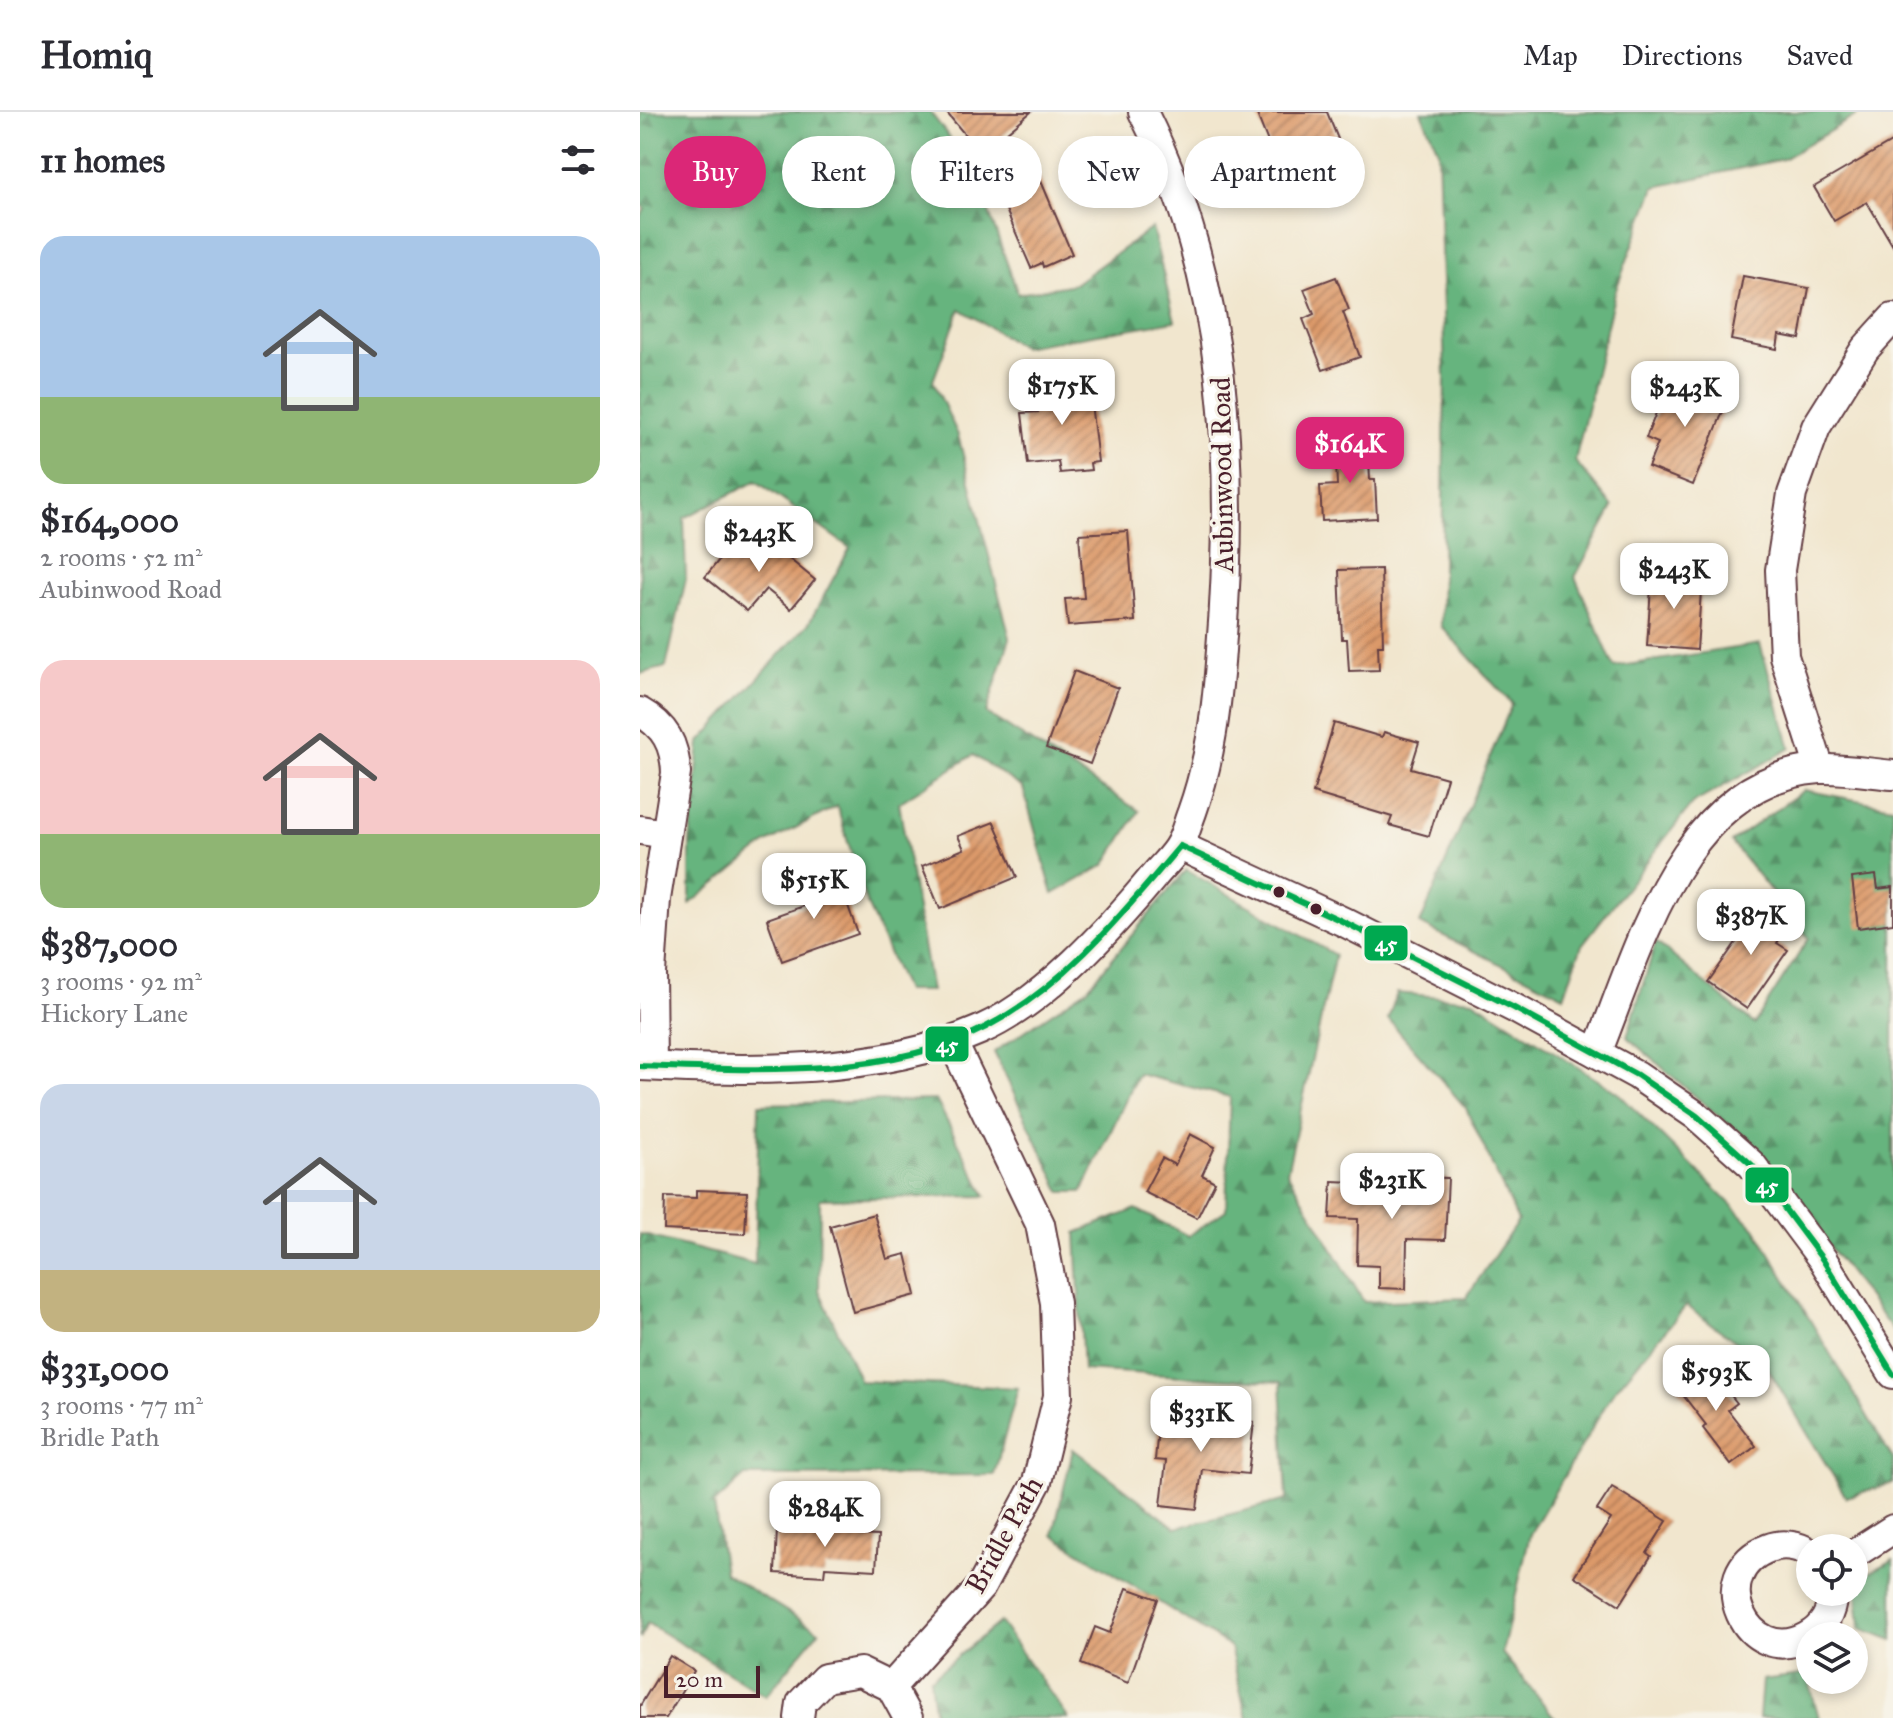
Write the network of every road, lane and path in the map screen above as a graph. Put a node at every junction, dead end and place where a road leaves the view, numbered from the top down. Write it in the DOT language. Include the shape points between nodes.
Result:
graph roads {
  1 [pos="1143,112"];
  2 [pos="1890,326"];
  3 [pos="640,712"];
  4 [pos="1820,769"];
  5 [pos="1893,775"];
  6 [pos="653,832"];
  7 [pos="1180,846"];
  8 [pos="952,1041"];
  9 [pos="1597,1053"];
  10 [pos="646,1066"];
  11 [pos="1893,1374"];
  12 [pos="1893,1529"];
  13 [pos="1868,1545"];
  14 [pos="1796,1548"];
  15 [pos="1831,1606"];
  16 [pos="891,1687"];
  17 [pos="799,1718"];
  18 [pos="908,1718"];
  1 -- 7 [label="street, Aubinwood Road" via="1174,181 1199,257 1223,384 1227,457 1228,542 1215,723 1200,791"];
  2 -- 4 [label="street" via="1865,349 1816,427 1792,494 1780,570 1784,656"];
  3 -- 6 [label="street" via="667,735 675,754 676,773"];
  4 -- 5 [label="street"];
  4 -- 9 [label="street" via="1776,779 1731,803 1690,848 1662,892"];
  6 -- 10 [label="street" via="656,899"];
  7 -- 8 [label="street" via="1107,929 1025,1004"];
  7 -- 9 [label="street" via="1344,922"];
  8 -- 10 [label="street" via="914,1052 799,1066"];
  8 -- 16 [label="street, Bridle Path" via="1040,1224 1055,1303 1058,1396 1037,1482 981,1587"];
  9 -- 11 [label="street" via="1697,1116 1752,1165 1823,1260"];
  12 -- 13 [label="street"];
  14 -- 15 [label="street" via="1773,1546 1746,1563 1735,1592 1744,1622 1770,1641 1787,1643 1817,1631"];
  16 -- 17 [label="street" via="860,1672 825,1678 801,1703"];
  16 -- 18 [label="street"];
}
